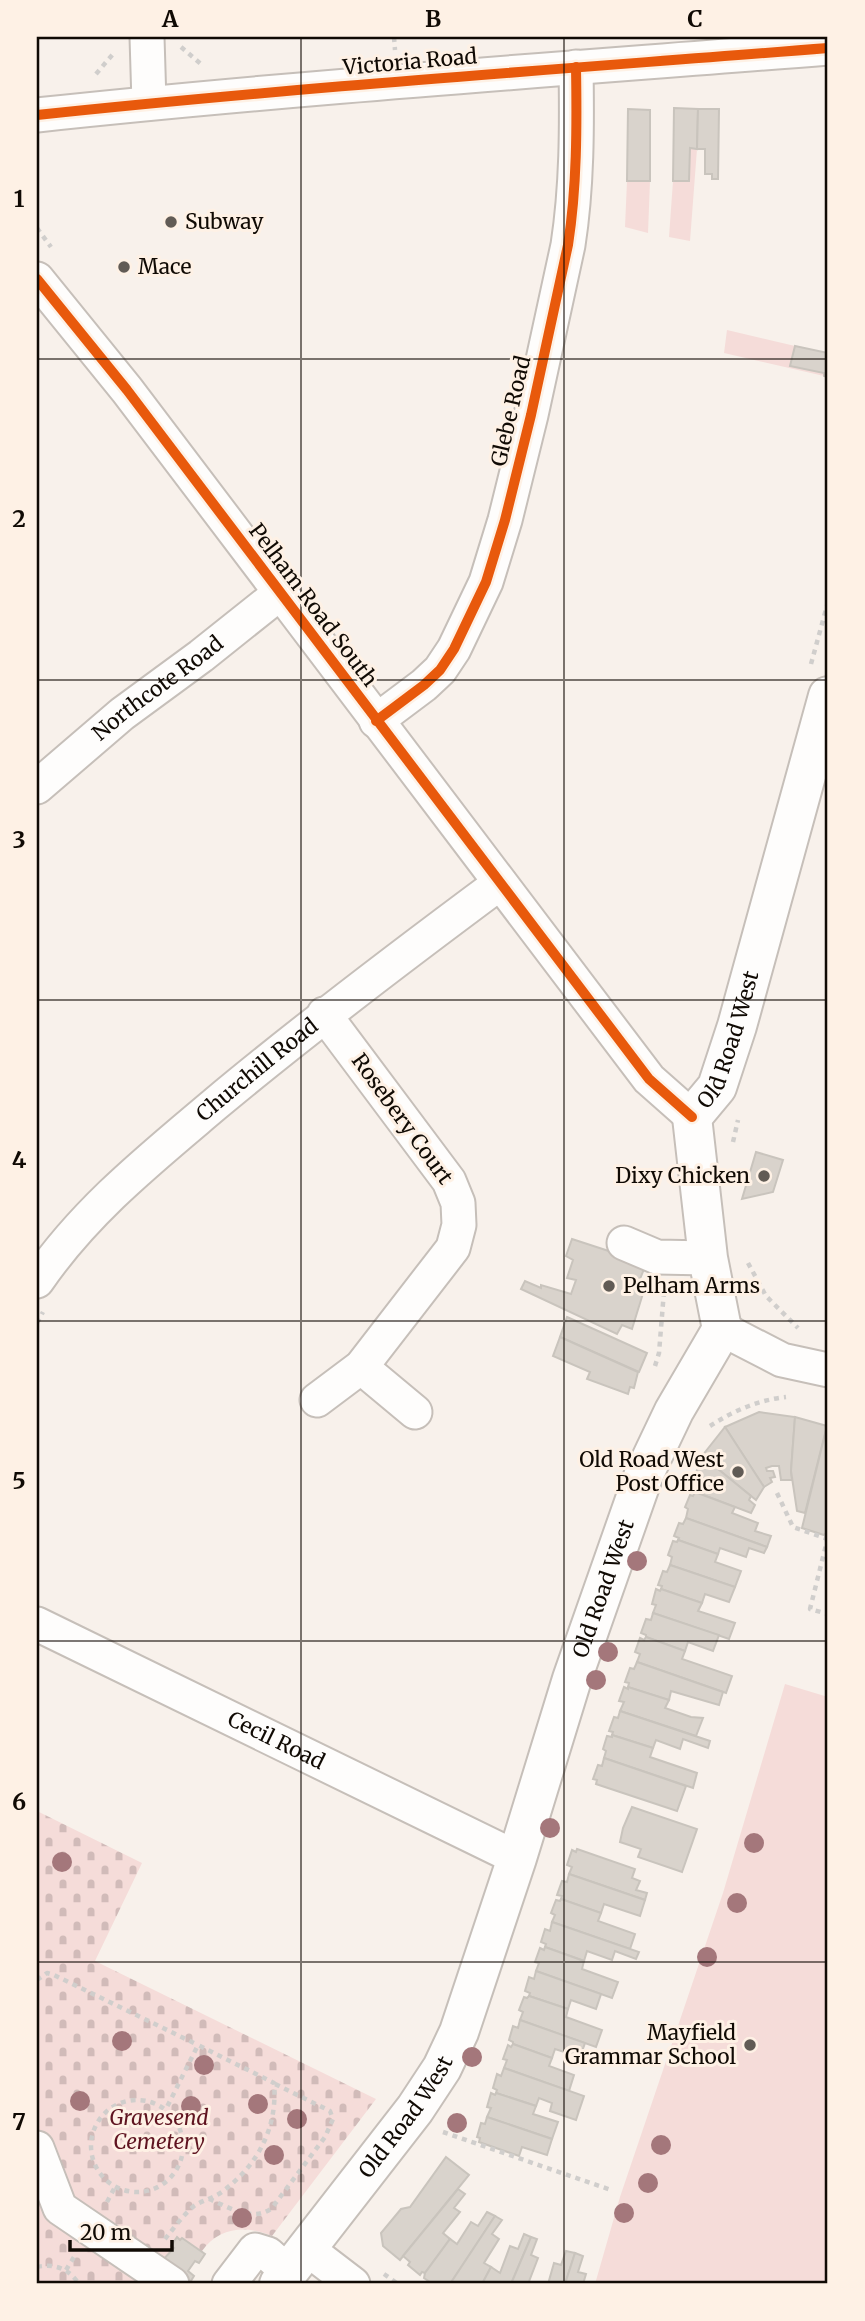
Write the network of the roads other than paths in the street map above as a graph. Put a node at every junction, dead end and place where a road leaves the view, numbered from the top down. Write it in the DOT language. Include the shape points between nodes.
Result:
graph roads {
  1 [pos="147,37"];
  2 [pos="828,48"];
  3 [pos="576,67"];
  4 [pos="149,103"];
  5 [pos="37,115"];
  6 [pos="42,297"];
  7 [pos="280,593"];
  8 [pos="819,684"];
  9 [pos="376,721"];
  10 [pos="37,787"];
  11 [pos="500,883"];
  12 [pos="324,1014"];
  13 [pos="692,1117"];
  14 [pos="624,1243"];
  15 [pos="708,1258"];
  16 [pos="43,1291"];
  17 [pos="722,1329"];
  18 [pos="361,1367"];
  19 [pos="828,1370"];
  20 [pos="317,1399"];
  21 [pos="415,1412"];
  22 [pos="37,1624"];
  23 [pos="517,1858"];
  24 [pos="37,2148"];
  25 [pos="48,2208"];
  26 [pos="291,2268"];
  27 [pos="172,2284"];
  28 [pos="229,2284"];
  29 [pos="353,2284"];
  1 -- 4 [label="street"];
  2 -- 3 [label="street, Victoria Road"];
  3 -- 4 [label="street, Victoria Road"];
  3 -- 9 [label="street, Glebe Road" via="570,234 531,415 490,570 444,664"];
  4 -- 5 [label="street, Victoria Road"];
  6 -- 7 [label="street, Pelham Road South" via="127,390"];
  7 -- 9 [label="street, Pelham Road South"];
  7 -- 10 [label="street, Northcote Road" via="122,713"];
  8 -- 13 [label="main road, Old Road West" via="737,1026 718,1087"];
  9 -- 11 [label="street, Pelham Road South"];
  11 -- 12 [label="street, Churchill Road"];
  11 -- 13 [label="street, Pelham Road South" via="649,1079"];
  12 -- 16 [label="street, Churchill Road" via="120,1184 73,1233"];
  12 -- 18 [label="street, Rosebery Court" via="449,1181 458,1203 453,1248"];
  13 -- 15 [label="main road, Old Road West"];
  14 -- 15 [label="street" via="652,1256"];
  15 -- 17 [label="main road, Old Road West"];
  17 -- 19 [label="street" via="782,1360"];
  17 -- 23 [label="main road, Old Road West" via="644,1474 572,1679"];
  18 -- 20 [label="street, Rosebery Court"];
  18 -- 21 [label="street"];
  22 -- 23 [label="street, Cecil Road"];
  23 -- 26 [label="main road, Old Road West" via="459,2032 442,2068"];
  24 -- 25 [label="street"];
  25 -- 27 [label="street"];
  26 -- 28 [label="street" via="255,2250"];
  26 -- 29 [label="street"];
}
